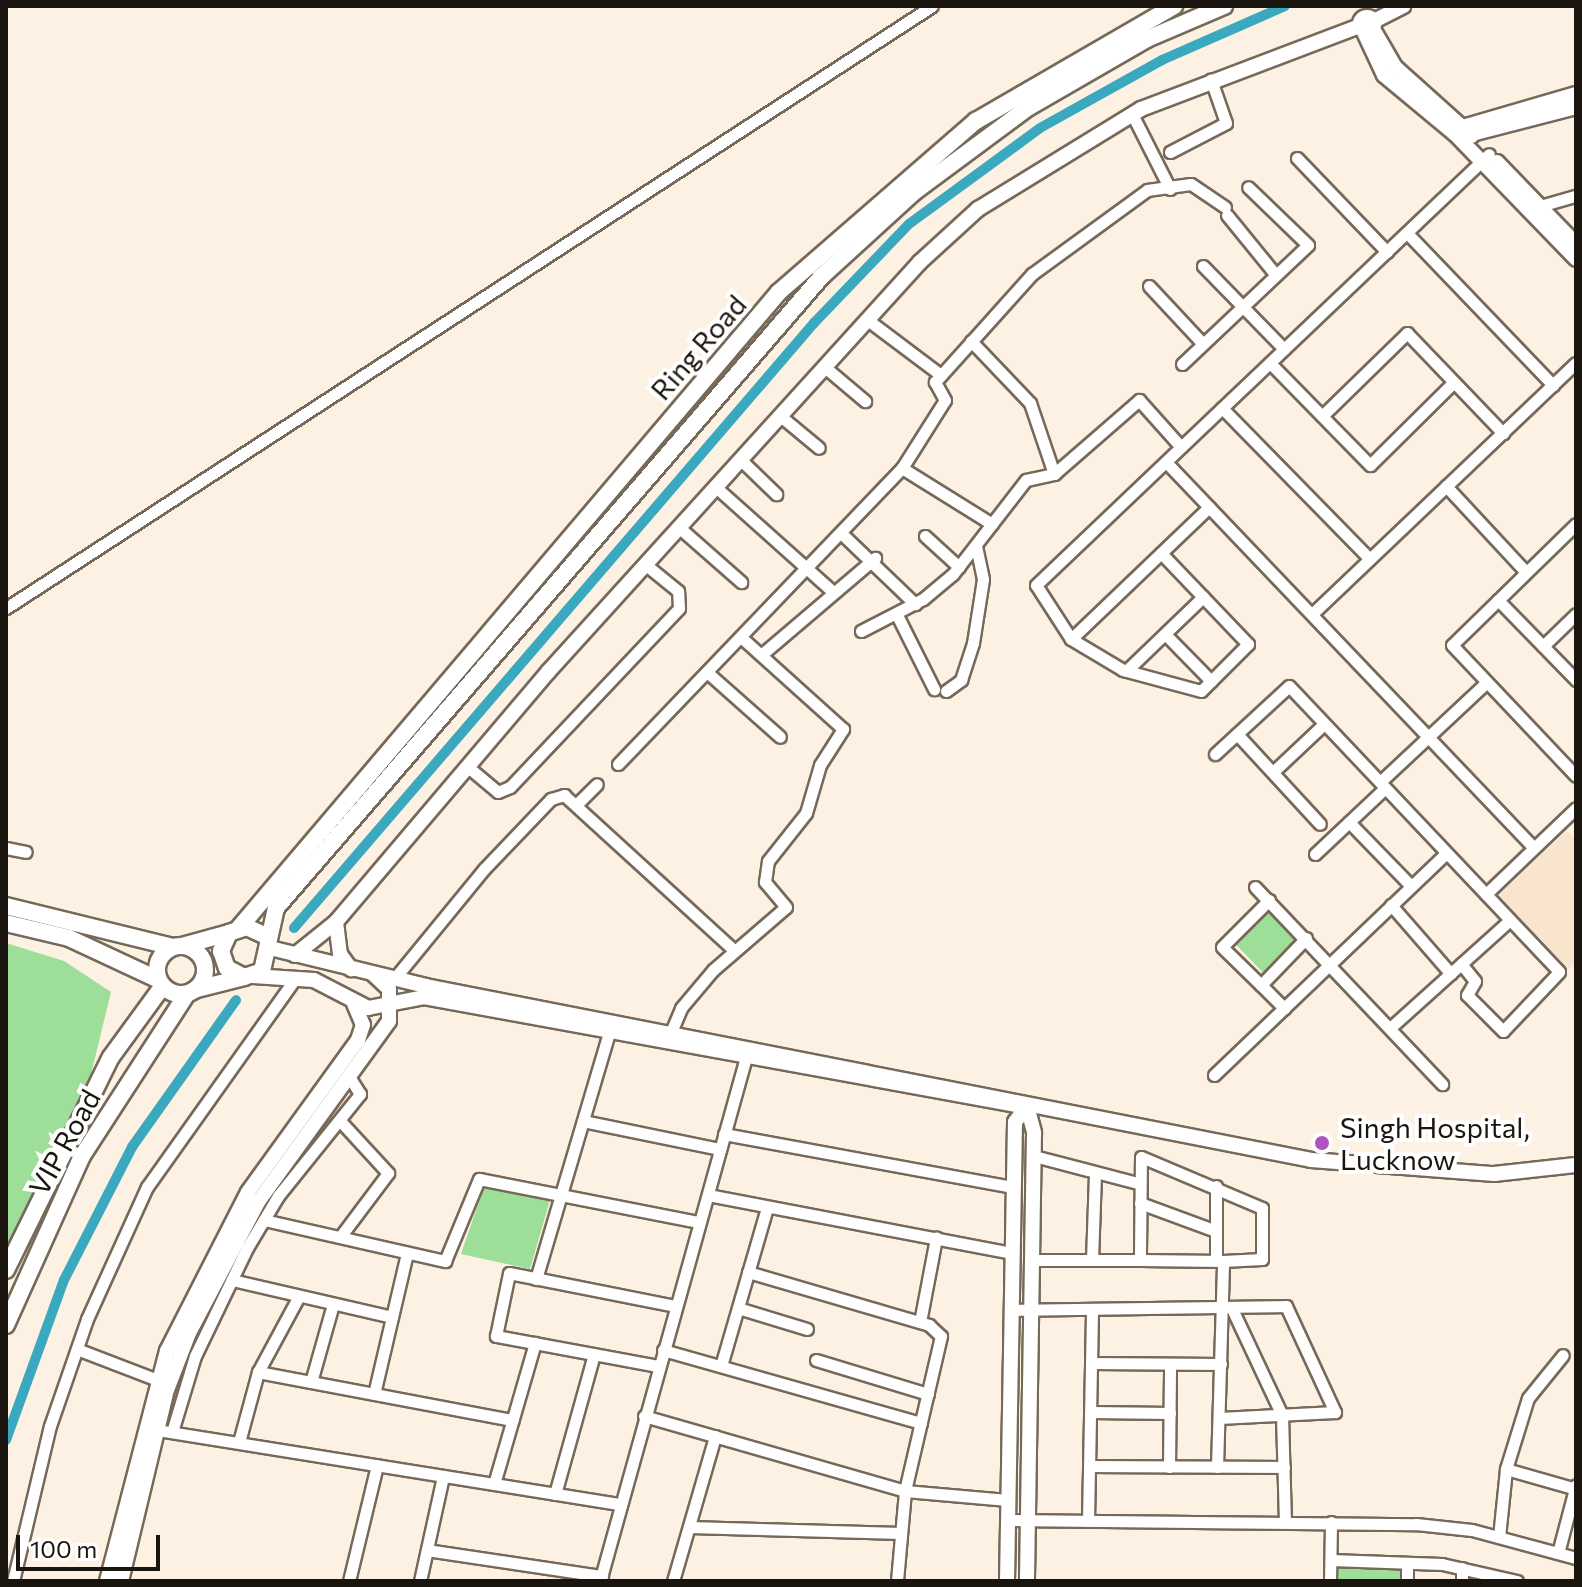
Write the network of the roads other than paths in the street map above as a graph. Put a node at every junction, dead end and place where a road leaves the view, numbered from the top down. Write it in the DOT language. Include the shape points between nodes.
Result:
graph roads {
  1 [pos="932,6"];
  2 [pos="1224,6"];
  3 [pos="1403,6"];
  4 [pos="1167,7"];
  5 [pos="1365,20"];
  6 [pos="1176,27"];
  7 [pos="1211,80"];
  8 [pos="1576,94"];
  9 [pos="1576,107"];
  10 [pos="1132,114"];
  11 [pos="1461,132"];
  12 [pos="1170,152"];
  13 [pos="1486,157"];
  14 [pos="1297,158"];
  15 [pos="1248,187"];
  16 [pos="1170,189"];
  17 [pos="1576,196"];
  18 [pos="1540,206"];
  19 [pos="1407,233"];
  20 [pos="1576,244"];
  21 [pos="1387,252"];
  22 [pos="1576,259"];
  23 [pos="1203,266"];
  24 [pos="1276,275"];
  25 [pos="1149,286"];
  26 [pos="1242,307"];
  27 [pos="869,321"];
  28 [pos="971,341"];
  29 [pos="1203,344"];
  30 [pos="1284,349"];
  31 [pos="1270,363"];
  32 [pos="1576,363"];
  33 [pos="1182,364"];
  34 [pos="827,369"];
  35 [pos="941,375"];
  36 [pos="1454,382"];
  37 [pos="1553,385"];
  38 [pos="865,401"];
  39 [pos="1222,408"];
  40 [pos="1322,416"];
  41 [pos="784,419"];
  42 [pos="1503,433"];
  43 [pos="1181,447"];
  44 [pos="819,448"];
  45 [pos="1166,462"];
  46 [pos="744,463"];
  47 [pos="902,468"];
  48 [pos="1054,474"];
  49 [pos="1446,486"];
  50 [pos="719,490"];
  51 [pos="776,494"];
  52 [pos="1209,507"];
  53 [pos="992,524"];
  54 [pos="1576,524"];
  55 [pos="682,530"];
  56 [pos="841,533"];
  57 [pos="925,536"];
  58 [pos="976,547"];
  59 [pos="1161,553"];
  60 [pos="875,558"];
  61 [pos="1370,559"];
  62 [pos="646,565"];
  63 [pos="959,567"];
  64 [pos="807,569"];
  65 [pos="1526,572"];
  66 [pos="741,582"];
  67 [pos="834,593"];
  68 [pos="1203,597"];
  69 [pos="1498,600"];
  70 [pos="915,604"];
  71 [pos="6,608"];
  72 [pos="1312,614"];
  73 [pos="1576,614"];
  74 [pos="897,615"];
  75 [pos="861,631"];
  76 [pos="1165,634"];
  77 [pos="742,638"];
  78 [pos="1071,639"];
  79 [pos="1543,646"];
  80 [pos="761,655"];
  81 [pos="1126,671"];
  82 [pos="708,673"];
  83 [pos="1576,680"];
  84 [pos="1211,681"];
  85 [pos="1487,682"];
  86 [pos="1324,724"];
  87 [pos="1237,734"];
  88 [pos="780,737"];
  89 [pos="1428,737"];
  90 [pos="1215,754"];
  91 [pos="618,764"];
  92 [pos="468,767"];
  93 [pos="1273,772"];
  94 [pos="1576,776"];
  95 [pos="597,784"];
  96 [pos="1382,785"];
  97 [pos="579,802"];
  98 [pos="1576,808"];
  99 [pos="1349,822"];
  100 [pos="1320,824"];
  101 [pos="6,848"];
  102 [pos="1534,848"];
  103 [pos="26,852"];
  104 [pos="1446,853"];
  105 [pos="1315,854"];
  106 [pos="1411,886"];
  107 [pos="1255,887"];
  108 [pos="1486,894"];
  109 [pos="1269,900"];
  110 [pos="1391,905"];
  111 [pos="6,906"];
  112 [pos="1510,920"];
  113 [pos="336,922"];
  114 [pos="6,923"];
  115 [pos="234,931"];
  116 [pos="1306,938"];
  117 [pos="267,942"];
  118 [pos="178,946"];
  119 [pos="735,951"];
  120 [pos="295,955"];
  121 [pos="1330,963"];
  122 [pos="1461,964"];
  123 [pos="351,969"];
  124 [pos="374,974"];
  125 [pos="1451,974"];
  126 [pos="248,976"];
  127 [pos="296,977"];
  128 [pos="394,979"];
  129 [pos="160,983"];
  130 [pos="1261,985"];
  131 [pos="192,992"];
  132 [pos="391,1003"];
  133 [pos="354,1004"];
  134 [pos="1284,1008"];
  135 [pos="611,1027"];
  136 [pos="1390,1028"];
  137 [pos="671,1032"];
  138 [pos="748,1053"];
  139 [pos="1214,1075"];
  140 [pos="350,1078"];
  141 [pos="1442,1084"];
  142 [pos="1027,1106"];
  143 [pos="583,1121"];
  144 [pos="342,1123"];
  145 [pos="724,1134"];
  146 [pos="720,1149"];
  147 [pos="1034,1156"];
  148 [pos="1576,1165"];
  149 [pos="1095,1173"];
  150 [pos="1138,1183"];
  151 [pos="1216,1186"];
  152 [pos="1013,1187"];
  153 [pos="561,1194"];
  154 [pos="708,1195"];
  155 [pos="1140,1203"];
  156 [pos="767,1208"];
  157 [pos="264,1220"];
  158 [pos="699,1222"];
  159 [pos="1216,1231"];
  160 [pos="340,1237"];
  161 [pos="936,1238"];
  162 [pos="407,1253"];
  163 [pos="1013,1253"];
  164 [pos="1032,1260"];
  165 [pos="1092,1260"];
  166 [pos="1140,1260"];
  167 [pos="1220,1260"];
  168 [pos="6,1270"];
  169 [pos="748,1272"];
  170 [pos="536,1279"];
  171 [pos="232,1280"];
  172 [pos="299,1296"];
  173 [pos="333,1304"];
  174 [pos="675,1306"];
  175 [pos="738,1308"];
  176 [pos="1011,1310"];
  177 [pos="1031,1310"];
  178 [pos="1092,1311"];
  179 [pos="1227,1311"];
  180 [pos="392,1317"];
  181 [pos="920,1322"];
  182 [pos="6,1325"];
  183 [pos="807,1329"];
  184 [pos="535,1343"];
  185 [pos="77,1349"];
  186 [pos="663,1350"];
  187 [pos="594,1354"];
  188 [pos="1563,1355"];
  189 [pos="816,1360"];
  190 [pos="1091,1363"];
  191 [pos="1170,1364"];
  192 [pos="1221,1364"];
  193 [pos="658,1366"];
  194 [pos="721,1366"];
  195 [pos="258,1372"];
  196 [pos="155,1379"];
  197 [pos="311,1382"];
  198 [pos="374,1394"];
  199 [pos="928,1394"];
  200 [pos="1091,1412"];
  201 [pos="1170,1413"];
  202 [pos="1282,1415"];
  203 [pos="644,1416"];
  204 [pos="1219,1418"];
  205 [pos="513,1420"];
  206 [pos="921,1423"];
  207 [pos="157,1430"];
  208 [pos="172,1432"];
  209 [pos="715,1436"];
  210 [pos="239,1442"];
  211 [pos="377,1465"];
  212 [pos="1090,1466"];
  213 [pos="1169,1467"];
  214 [pos="1217,1467"];
  215 [pos="1284,1467"];
  216 [pos="1506,1469"];
  217 [pos="443,1476"];
  218 [pos="494,1484"];
  219 [pos="1575,1488"];
  220 [pos="905,1491"];
  221 [pos="555,1494"];
  222 [pos="1008,1500"];
  223 [pos="621,1504"];
  224 [pos="1008,1520"];
  225 [pos="1028,1520"];
  226 [pos="1088,1521"];
  227 [pos="1285,1522"];
  228 [pos="1331,1522"];
  229 [pos="689,1527"];
  230 [pos="901,1533"];
  231 [pos="1499,1537"];
  232 [pos="427,1550"];
  233 [pos="1558,1553"];
  234 [pos="1576,1558"];
  235 [pos="1331,1560"];
  236 [pos="1407,1563"];
  237 [pos="1462,1568"];
  238 [pos="601,1579"];
  239 [pos="13,1581"];
  240 [pos="107,1581"];
  241 [pos="121,1581"];
  242 [pos="349,1581"];
  243 [pos="420,1581"];
  244 [pos="673,1581"];
  245 [pos="897,1581"];
  246 [pos="1007,1581"];
  247 [pos="1027,1581"];
  248 [pos="1330,1581"];
  249 [pos="1407,1581"];
  250 [pos="1462,1581"];
  251 [pos="1517,1581"];
  1 -- 71 [label="street"];
  2 -- 6 [label="main road"];
  3 -- 5 [label="street"];
  4 -- 6 [label="street"];
  4 -- 115 [label="main road, Ring Road" via="976,121 779,292"];
  5 -- 7 [label="street"];
  5 -- 11 [label="street" via="1384,75"];
  6 -- 117 [label="main road" via="1029,107 914,192 821,277 276,908"];
  7 -- 10 [label="street"];
  7 -- 12 [label="street" via="1226,123"];
  8 -- 11 [label="street"];
  9 -- 11 [label="street"];
  10 -- 16 [label="street"];
  10 -- 27 [label="street" via="978,209"];
  11 -- 13 [label="street"];
  13 -- 18 [label="street"];
  13 -- 19 [label="street"];
  13 -- 22 [label="street"];
  14 -- 21 [label="street"];
  15 -- 24 [label="street" via="1308,245"];
  16 -- 24 [label="street" via="1191,184 1226,211"];
  16 -- 28 [label="street" via="1147,190 1067,245"];
  17 -- 18 [label="street"];
  18 -- 20 [label="street"];
  19 -- 21 [label="street"];
  19 -- 37 [label="street"];
  21 -- 30 [label="street"];
  23 -- 26 [label="street"];
  24 -- 26 [label="street"];
  25 -- 29 [label="street"];
  26 -- 29 [label="street"];
  26 -- 30 [label="street"];
  27 -- 34 [label="street"];
  27 -- 35 [label="street"];
  28 -- 35 [label="street"];
  28 -- 48 [label="street" via="1030,403"];
  29 -- 33 [label="street"];
  30 -- 31 [label="street"];
  31 -- 39 [label="street"];
  31 -- 40 [label="street"];
  32 -- 37 [label="street"];
  34 -- 38 [label="street"];
  34 -- 41 [label="street"];
  35 -- 47 [label="street" via="935,382 945,400"];
  36 -- 40 [label="street" via="1370,465"];
  36 -- 40 [label="street" via="1407,333"];
  36 -- 42 [label="street"];
  37 -- 42 [label="street"];
  39 -- 43 [label="street"];
  39 -- 61 [label="street"];
  41 -- 44 [label="street"];
  41 -- 46 [label="street"];
  42 -- 49 [label="street"];
  43 -- 45 [label="street"];
  43 -- 48 [label="street" via="1139,400"];
  45 -- 52 [label="street"];
  45 -- 78 [label="street" via="1036,585"];
  46 -- 50 [label="street"];
  46 -- 51 [label="street"];
  47 -- 53 [label="street"];
  47 -- 56 [label="street"];
  48 -- 53 [label="street" via="1026,480"];
  49 -- 61 [label="street"];
  49 -- 65 [label="street"];
  50 -- 55 [label="street"];
  50 -- 64 [label="street"];
  52 -- 59 [label="street"];
  52 -- 72 [label="street"];
  53 -- 58 [label="street"];
  54 -- 65 [label="street"];
  55 -- 62 [label="street"];
  55 -- 66 [label="street"];
  56 -- 60 [label="street"];
  56 -- 64 [label="street"];
  57 -- 63 [label="street"];
  58 -- 63 [label="street"];
  58 -- 74 [label="street" via="983,579 961,680 940,690"];
  59 -- 68 [label="street"];
  59 -- 78 [label="street"];
  60 -- 67 [label="street"];
  60 -- 70 [label="street"];
  61 -- 72 [label="street"];
  62 -- 92 [label="street"];
  62 -- 92 [label="street" via="678,591 679,608 510,787 498,792"];
  63 -- 70 [label="street"];
  64 -- 67 [label="street"];
  64 -- 77 [label="street"];
  65 -- 69 [label="street"];
  67 -- 80 [label="street"];
  68 -- 76 [label="street"];
  68 -- 84 [label="street" via="1248,644"];
  69 -- 79 [label="street"];
  69 -- 85 [label="street" via="1452,645"];
  70 -- 74 [label="street"];
  72 -- 89 [label="street"];
  73 -- 79 [label="street"];
  74 -- 75 [label="street"];
  76 -- 81 [label="street"];
  76 -- 84 [label="street"];
  77 -- 80 [label="street"];
  77 -- 82 [label="street"];
  78 -- 81 [label="street"];
  79 -- 83 [label="street"];
  80 -- 119 [label="street" via="843,729 820,765 806,813 768,861 765,882 786,907"];
  81 -- 84 [label="street" via="1201,691"];
  82 -- 88 [label="street"];
  82 -- 91 [label="street"];
  85 -- 89 [label="street"];
  85 -- 94 [label="street"];
  86 -- 87 [label="street" via="1289,686"];
  86 -- 93 [label="street"];
  86 -- 96 [label="street"];
  87 -- 90 [label="street"];
  87 -- 93 [label="street"];
  89 -- 96 [label="street"];
  89 -- 102 [label="street"];
  92 -- 113 [label="street"];
  93 -- 100 [label="street"];
  95 -- 97 [label="street"];
  96 -- 99 [label="street"];
  96 -- 104 [label="street"];
  97 -- 119 [label="street"];
  97 -- 128 [label="street" via="551,799"];
  98 -- 102 [label="street"];
  99 -- 105 [label="street"];
  99 -- 106 [label="street"];
  101 -- 103 [label="street"];
  102 -- 108 [label="street"];
  104 -- 106 [label="street"];
  104 -- 108 [label="street"];
  106 -- 110 [label="street"];
  107 -- 109 [label="street"];
  108 -- 112 [label="street"];
  109 -- 116 [label="street"];
  109 -- 130 [label="street" via="1222,947"];
  110 -- 121 [label="street"];
  110 -- 125 [label="street"];
  111 -- 118 [label="main road"];
  112 -- 122 [label="street"];
  112 -- 122 [label="street" via="1559,972 1503,1031 1467,995 1475,981"];
  113 -- 120 [label="street"];
  113 -- 123 [label="street" via="340,954"];
  114 -- 129 [label="main road" via="69,938"];
  115 -- 117 [label="main road"];
  115 -- 118 [label="main road"];
  115 -- 126 [label="main road" via="223,961"];
  116 -- 121 [label="street"];
  116 -- 130 [label="street"];
  117 -- 120 [label="street"];
  117 -- 126 [label="main road" via="268,963"];
  118 -- 129 [label="main road, VIP Road" via="158,960"];
  118 -- 131 [label="main road" via="204,962"];
  119 -- 137 [label="street" via="681,1008"];
  120 -- 123 [label="street"];
  121 -- 134 [label="street"];
  121 -- 136 [label="street"];
  122 -- 125 [label="street"];
  123 -- 124 [label="street"];
  124 -- 128 [label="street"];
  124 -- 132 [label="street"];
  125 -- 136 [label="street"];
  126 -- 127 [label="street"];
  126 -- 131 [label="main road"];
  127 -- 133 [label="street"];
  127 -- 185 [label="street" via="147,1187"];
  128 -- 135 [label="street"];
  129 -- 131 [label="main road"];
  129 -- 168 [label="main road, VIP Road" via="111,1057"];
  130 -- 134 [label="street"];
  131 -- 182 [label="main road, VIP Road" via="82,1156"];
  132 -- 133 [label="street"];
  132 -- 135 [label="street" via="424,997"];
  132 -- 140 [label="street" via="389,1021"];
  133 -- 196 [label="street" via="363,1025 358,1040 248,1192"];
  134 -- 139 [label="street"];
  135 -- 137 [label="street"];
  135 -- 138 [label="street"];
  135 -- 143 [label="street"];
  136 -- 141 [label="street"];
  137 -- 138 [label="street"];
  138 -- 142 [label="street"];
  138 -- 145 [label="street"];
  140 -- 144 [label="street" via="360,1094"];
  140 -- 207 [label="street" via="258,1202 189,1333"];
  142 -- 147 [label="street"];
  142 -- 148 [label="street" via="1411,1171 1494,1174"];
  142 -- 152 [label="street" via="1015,1122"];
  143 -- 146 [label="street"];
  143 -- 153 [label="street"];
  144 -- 157 [label="street"];
  144 -- 160 [label="street" via="388,1173"];
  145 -- 146 [label="street"];
  145 -- 152 [label="street"];
  146 -- 154 [label="street"];
  147 -- 149 [label="street"];
  147 -- 164 [label="street"];
  149 -- 150 [label="street"];
  149 -- 165 [label="street"];
  150 -- 151 [label="street" via="1137,1162 1147,1157"];
  150 -- 155 [label="street"];
  151 -- 159 [label="street"];
  151 -- 167 [label="street" via="1264,1213 1262,1259"];
  152 -- 163 [label="street"];
  153 -- 158 [label="street"];
  153 -- 162 [label="street" via="479,1179 451,1255 445,1261"];
  153 -- 170 [label="street"];
  154 -- 156 [label="street"];
  154 -- 158 [label="street"];
  155 -- 159 [label="street"];
  155 -- 166 [label="street"];
  156 -- 161 [label="street"];
  156 -- 169 [label="street"];
  157 -- 160 [label="street"];
  157 -- 171 [label="street"];
  158 -- 174 [label="street"];
  159 -- 167 [label="street"];
  160 -- 162 [label="street"];
  161 -- 163 [label="street"];
  161 -- 181 [label="street"];
  162 -- 180 [label="street"];
  163 -- 176 [label="street"];
  164 -- 165 [label="street"];
  164 -- 177 [label="street"];
  165 -- 166 [label="street"];
  166 -- 167 [label="street"];
  167 -- 179 [label="street"];
  169 -- 175 [label="street"];
  169 -- 181 [label="street"];
  170 -- 174 [label="street"];
  170 -- 184 [label="street" via="509,1273 496,1336"];
  171 -- 172 [label="street"];
  171 -- 208 [label="street" via="195,1356"];
  172 -- 173 [label="street"];
  172 -- 195 [label="street"];
  173 -- 180 [label="street"];
  173 -- 197 [label="street"];
  174 -- 186 [label="street"];
  175 -- 183 [label="street"];
  175 -- 194 [label="street"];
  176 -- 177 [label="street"];
  176 -- 222 [label="street"];
  177 -- 178 [label="street"];
  177 -- 225 [label="street"];
  178 -- 179 [label="street"];
  178 -- 190 [label="street"];
  179 -- 192 [label="street"];
  179 -- 202 [label="street"];
  179 -- 202 [label="street" via="1286,1306 1335,1412"];
  180 -- 198 [label="street"];
  181 -- 199 [label="street" via="941,1336"];
  184 -- 187 [label="street"];
  184 -- 205 [label="street"];
  185 -- 196 [label="street"];
  185 -- 239 [label="street"];
  186 -- 193 [label="street"];
  186 -- 194 [label="street"];
  187 -- 193 [label="street"];
  187 -- 221 [label="street"];
  188 -- 216 [label="street" via="1528,1398"];
  189 -- 199 [label="street"];
  190 -- 191 [label="street"];
  190 -- 200 [label="street"];
  191 -- 192 [label="street"];
  191 -- 201 [label="street"];
  192 -- 204 [label="street"];
  193 -- 203 [label="street"];
  194 -- 206 [label="street"];
  195 -- 197 [label="street"];
  195 -- 210 [label="street"];
  196 -- 240 [label="street"];
  197 -- 198 [label="street"];
  198 -- 205 [label="street"];
  199 -- 206 [label="street"];
  200 -- 201 [label="street"];
  200 -- 212 [label="street"];
  201 -- 213 [label="street"];
  202 -- 204 [label="street"];
  202 -- 215 [label="street"];
  203 -- 209 [label="street"];
  203 -- 223 [label="street"];
  204 -- 214 [label="street"];
  205 -- 218 [label="street"];
  206 -- 220 [label="street"];
  207 -- 208 [label="street"];
  207 -- 241 [label="street"];
  208 -- 210 [label="street"];
  209 -- 220 [label="street"];
  209 -- 229 [label="street"];
  210 -- 211 [label="street"];
  211 -- 217 [label="street"];
  211 -- 242 [label="street"];
  212 -- 213 [label="street"];
  212 -- 226 [label="street"];
  213 -- 214 [label="street"];
  214 -- 215 [label="street"];
  215 -- 227 [label="street"];
  216 -- 219 [label="street"];
  216 -- 231 [label="street"];
  217 -- 218 [label="street"];
  217 -- 232 [label="street"];
  218 -- 221 [label="street"];
  219 -- 233 [label="street"];
  220 -- 222 [label="street"];
  220 -- 230 [label="street"];
  221 -- 223 [label="street"];
  222 -- 224 [label="street"];
  223 -- 238 [label="street"];
  224 -- 225 [label="street"];
  224 -- 246 [label="street"];
  225 -- 226 [label="street"];
  225 -- 247 [label="street"];
  226 -- 227 [label="street"];
  227 -- 228 [label="street"];
  228 -- 231 [label="street" via="1416,1524"];
  228 -- 235 [label="street"];
  229 -- 230 [label="street"];
  229 -- 244 [label="street"];
  230 -- 245 [label="street"];
  231 -- 233 [label="street"];
  232 -- 238 [label="street"];
  232 -- 243 [label="street"];
  233 -- 234 [label="street"];
  235 -- 236 [label="street"];
  235 -- 248 [label="street"];
  236 -- 237 [label="street"];
  236 -- 249 [label="street"];
  237 -- 250 [label="street"];
  237 -- 251 [label="street"];
}
